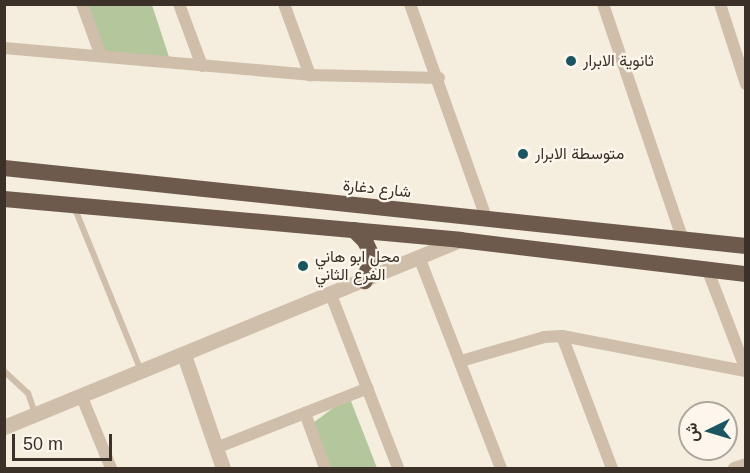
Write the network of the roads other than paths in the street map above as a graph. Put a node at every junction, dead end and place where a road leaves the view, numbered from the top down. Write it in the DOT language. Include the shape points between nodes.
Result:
graph roads {
  1 [pos="82,4"];
  2 [pos="179,4"];
  3 [pos="284,4"];
  4 [pos="410,4"];
  5 [pos="603,4"];
  6 [pos="720,4"];
  7 [pos="4,48"];
  8 [pos="101,56"];
  9 [pos="202,66"];
  10 [pos="310,75"];
  11 [pos="439,78"];
  12 [pos="746,84"];
  13 [pos="4,168"];
  14 [pos="4,199"];
  15 [pos="73,204"];
  16 [pos="440,213"];
  17 [pos="494,219"];
  18 [pos="354,230"];
  19 [pos="682,237"];
  20 [pos="436,238"];
  21 [pos="460,240"];
  22 [pos="500,245"];
  23 [pos="746,246"];
  24 [pos="420,257"];
  25 [pos="708,271"];
  26 [pos="746,274"];
  27 [pos="365,281"];
  28 [pos="331,295"];
  29 [pos="562,336"];
  30 [pos="184,355"];
  31 [pos="461,361"];
  32 [pos="4,371"];
  33 [pos="746,371"];
  34 [pos="141,372"];
  35 [pos="368,388"];
  36 [pos="81,395"];
  37 [pos="305,413"];
  38 [pos="35,415"];
  39 [pos="4,427"];
  40 [pos="216,448"];
  41 [pos="746,464"];
  42 [pos="111,468"];
  43 [pos="223,468"];
  44 [pos="325,468"];
  45 [pos="398,468"];
  46 [pos="501,468"];
  47 [pos="612,468"];
  48 [pos="734,468"];
  1 -- 8 [label="street"];
  2 -- 9 [label="street"];
  3 -- 10 [label="street"];
  4 -- 11 [label="street"];
  5 -- 19 [label="street"];
  6 -- 12 [label="street"];
  7 -- 8 [label="street"];
  8 -- 9 [label="street"];
  9 -- 10 [label="street"];
  10 -- 11 [label="street"];
  11 -- 17 [label="street"];
  13 -- 16 [label="highway, شارع دغارة"];
  14 -- 15 [label="highway"];
  15 -- 18 [label="highway"];
  15 -- 34 [label="lane"];
  16 -- 17 [label="highway, شارع دغارة"];
  16 -- 20 [label="highway" via="441,226"];
  17 -- 19 [label="highway, شارع دغارة"];
  17 -- 22 [label="highway"];
  18 -- 20 [label="highway"];
  18 -- 27 [label="highway" via="371,254"];
  19 -- 23 [label="highway, شارع دغارة"];
  20 -- 21 [label="highway"];
  21 -- 22 [label="highway"];
  21 -- 24 [label="street"];
  22 -- 25 [label="highway"];
  24 -- 27 [label="street"];
  24 -- 31 [label="street"];
  25 -- 26 [label="highway"];
  25 -- 33 [label="street"];
  27 -- 28 [label="street"];
  28 -- 30 [label="street"];
  28 -- 35 [label="street"];
  29 -- 31 [label="street" via="544,337"];
  29 -- 33 [label="street"];
  29 -- 47 [label="street"];
  30 -- 34 [label="street"];
  30 -- 40 [label="street"];
  31 -- 46 [label="street"];
  32 -- 38 [label="lane" via="28,393"];
  34 -- 36 [label="street"];
  35 -- 37 [label="street"];
  35 -- 45 [label="street"];
  36 -- 38 [label="street"];
  36 -- 42 [label="street"];
  37 -- 40 [label="street"];
  37 -- 44 [label="street"];
  38 -- 39 [label="street"];
  40 -- 43 [label="street"];
  41 -- 48 [label="street"];
}
